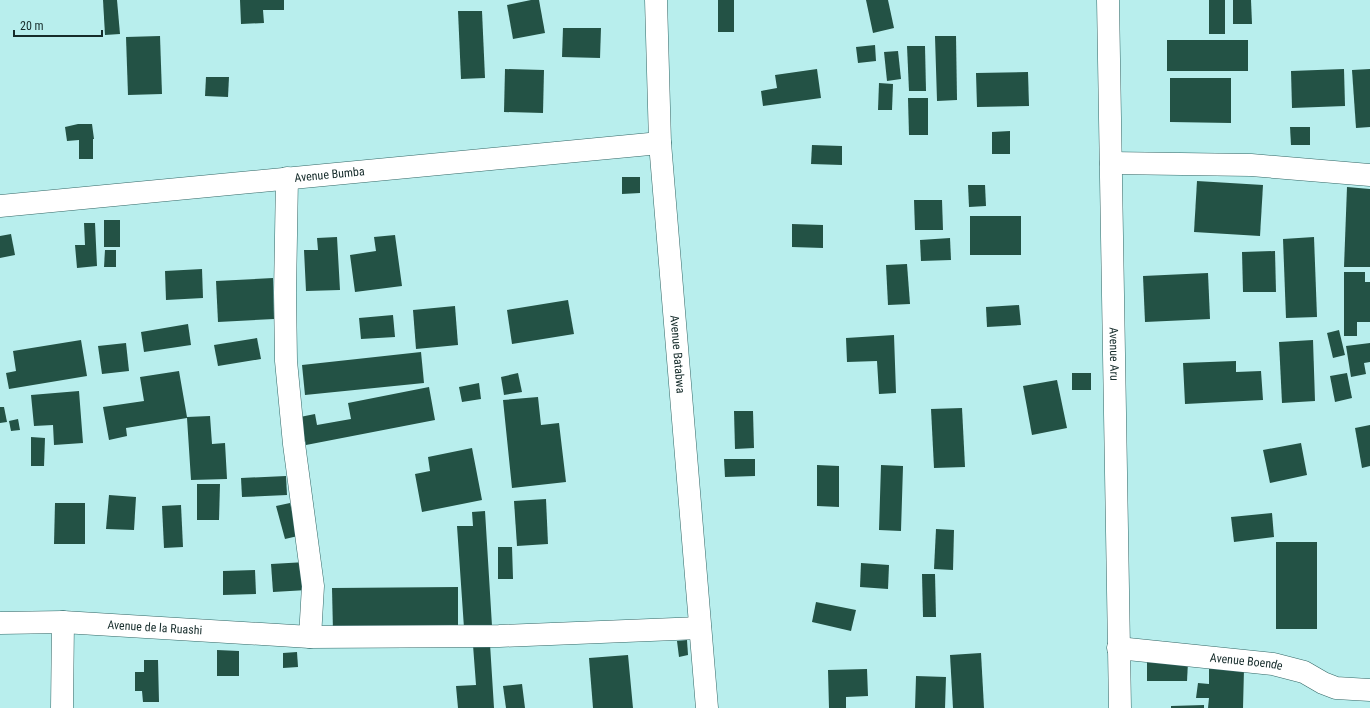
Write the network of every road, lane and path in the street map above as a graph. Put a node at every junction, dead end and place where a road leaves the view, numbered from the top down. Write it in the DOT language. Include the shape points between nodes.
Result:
graph roads {
  1 [pos="656,0"];
  2 [pos="1108,0"];
  3 [pos="660,143"];
  4 [pos="1111,163"];
  5 [pos="1370,175"];
  6 [pos="287,178"];
  7 [pos="0,206"];
  8 [pos="63,622"];
  9 [pos="0,623"];
  10 [pos="700,628"];
  11 [pos="310,637"];
  12 [pos="1118,648"];
  13 [pos="1370,690"];
  14 [pos="62,708"];
  15 [pos="707,708"];
  16 [pos="1120,708"];
  1 -- 3 [label="street, Avenue Batabwa"];
  2 -- 4 [label="street, Avenue Aru"];
  3 -- 6 [label="street, Avenue Bumba"];
  3 -- 10 [label="street, Avenue Batabwa"];
  4 -- 5 [label="street" via="1251,165"];
  4 -- 12 [label="street, Avenue Aru"];
  6 -- 7 [label="street, Avenue Bumba"];
  6 -- 11 [label="street" via="286,361 313,586"];
  8 -- 9 [label="street, Avenue de la Ruashi"];
  8 -- 11 [label="street, Avenue de la Ruashi"];
  8 -- 14 [label="street"];
  10 -- 11 [label="street, Avenue de la Ruashi" via="499,636"];
  10 -- 15 [label="street, Avenue Batabwa"];
  12 -- 13 [label="street, Avenue Boende" via="1273,664 1304,672 1336,688"];
  12 -- 16 [label="street, Avenue Aru"];
}
